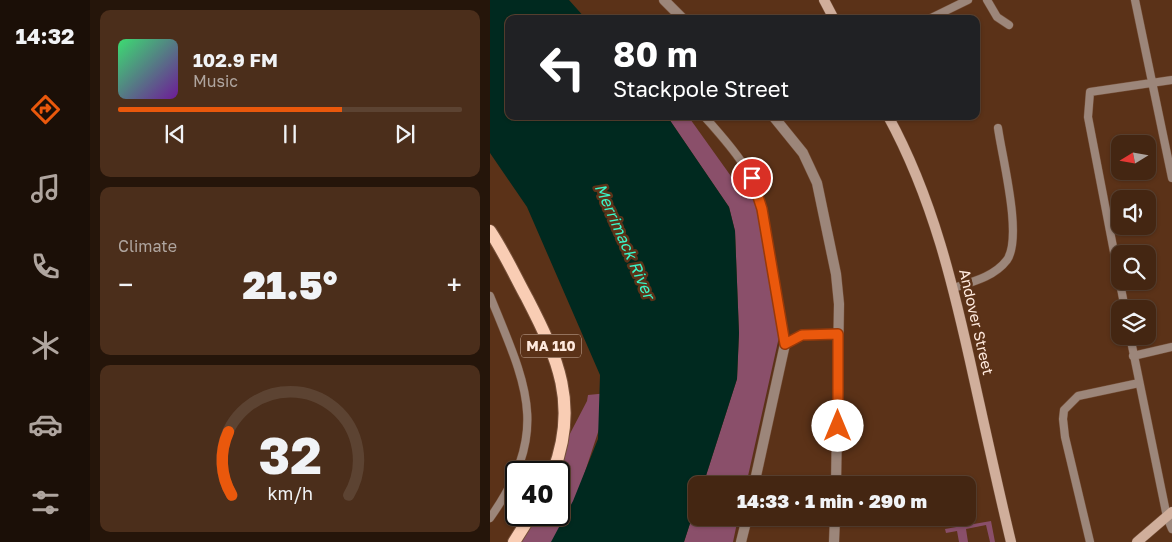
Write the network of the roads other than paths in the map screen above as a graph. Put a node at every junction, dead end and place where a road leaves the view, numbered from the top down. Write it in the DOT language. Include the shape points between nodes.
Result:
graph roads {
  1 [pos="664,0"];
  2 [pos="824,0"];
  3 [pos="968,0"];
  4 [pos="988,0"];
  5 [pos="1135,0"];
  6 [pos="679,15"];
  7 [pos="832,15"];
  8 [pos="937,15"];
  9 [pos="1009,25"];
  10 [pos="1172,80"];
  11 [pos="1153,83"];
  12 [pos="707,120"];
  13 [pos="775,120"];
  14 [pos="890,120"];
  15 [pos="998,128"];
  16 [pos="1172,178"];
  17 [pos="490,231"];
  18 [pos="953,288"];
  19 [pos="490,296"];
  20 [pos="1123,300"];
  21 [pos="838,334"];
  22 [pos="785,344"];
  23 [pos="1131,345"];
  24 [pos="1172,347"];
  25 [pos="1133,356"];
  26 [pos="1138,383"];
  27 [pos="557,461"];
  28 [pos="756,476"];
  29 [pos="836,476"];
  30 [pos="1169,515"];
  31 [pos="490,518"];
  32 [pos="524,526"];
  33 [pos="744,526"];
  34 [pos="835,526"];
  35 [pos="1172,528"];
  36 [pos="514,542"];
  37 [pos="741,542"];
  38 [pos="834,542"];
  39 [pos="1011,542"];
  40 [pos="1090,542"];
  41 [pos="1137,542"];
  1 -- 6 [label="street"];
  2 -- 7 [label="main road"];
  3 -- 8 [label="street"];
  4 -- 9 [label="street" via="997,17"];
  5 -- 11 [label="street"];
  10 -- 11 [label="street"];
  11 -- 16 [label="street"];
  11 -- 20 [label="street" via="1090,92 1088,117"];
  12 -- 22 [label="street" via="747,168 757,190"];
  13 -- 21 [label="street" via="803,152 818,183 836,274"];
  14 -- 18 [label="main road, Andover Street" via="922,188"];
  15 -- 18 [label="street" via="1013,232 1011,254 1000,268 989,275"];
  17 -- 27 [label="main road, MA 110" via="547,338 562,378 565,423"];
  18 -- 39 [label="main road, Andover Street"];
  19 -- 31 [label="street" via="523,382 529,419 516,472"];
  21 -- 22 [label="street" via="802,335"];
  21 -- 29 [label="street"];
  22 -- 28 [label="street"];
  23 -- 25 [label="street"];
  24 -- 25 [label="street"];
  25 -- 26 [label="street"];
  26 -- 30 [label="street"];
  26 -- 40 [label="street" via="1078,396 1064,410 1065,437"];
  30 -- 35 [label="street"];
  30 -- 41 [label="main road"];
  32 -- 36 [label="main road"];
  33 -- 37 [label="street"];
  34 -- 38 [label="street"];
}
